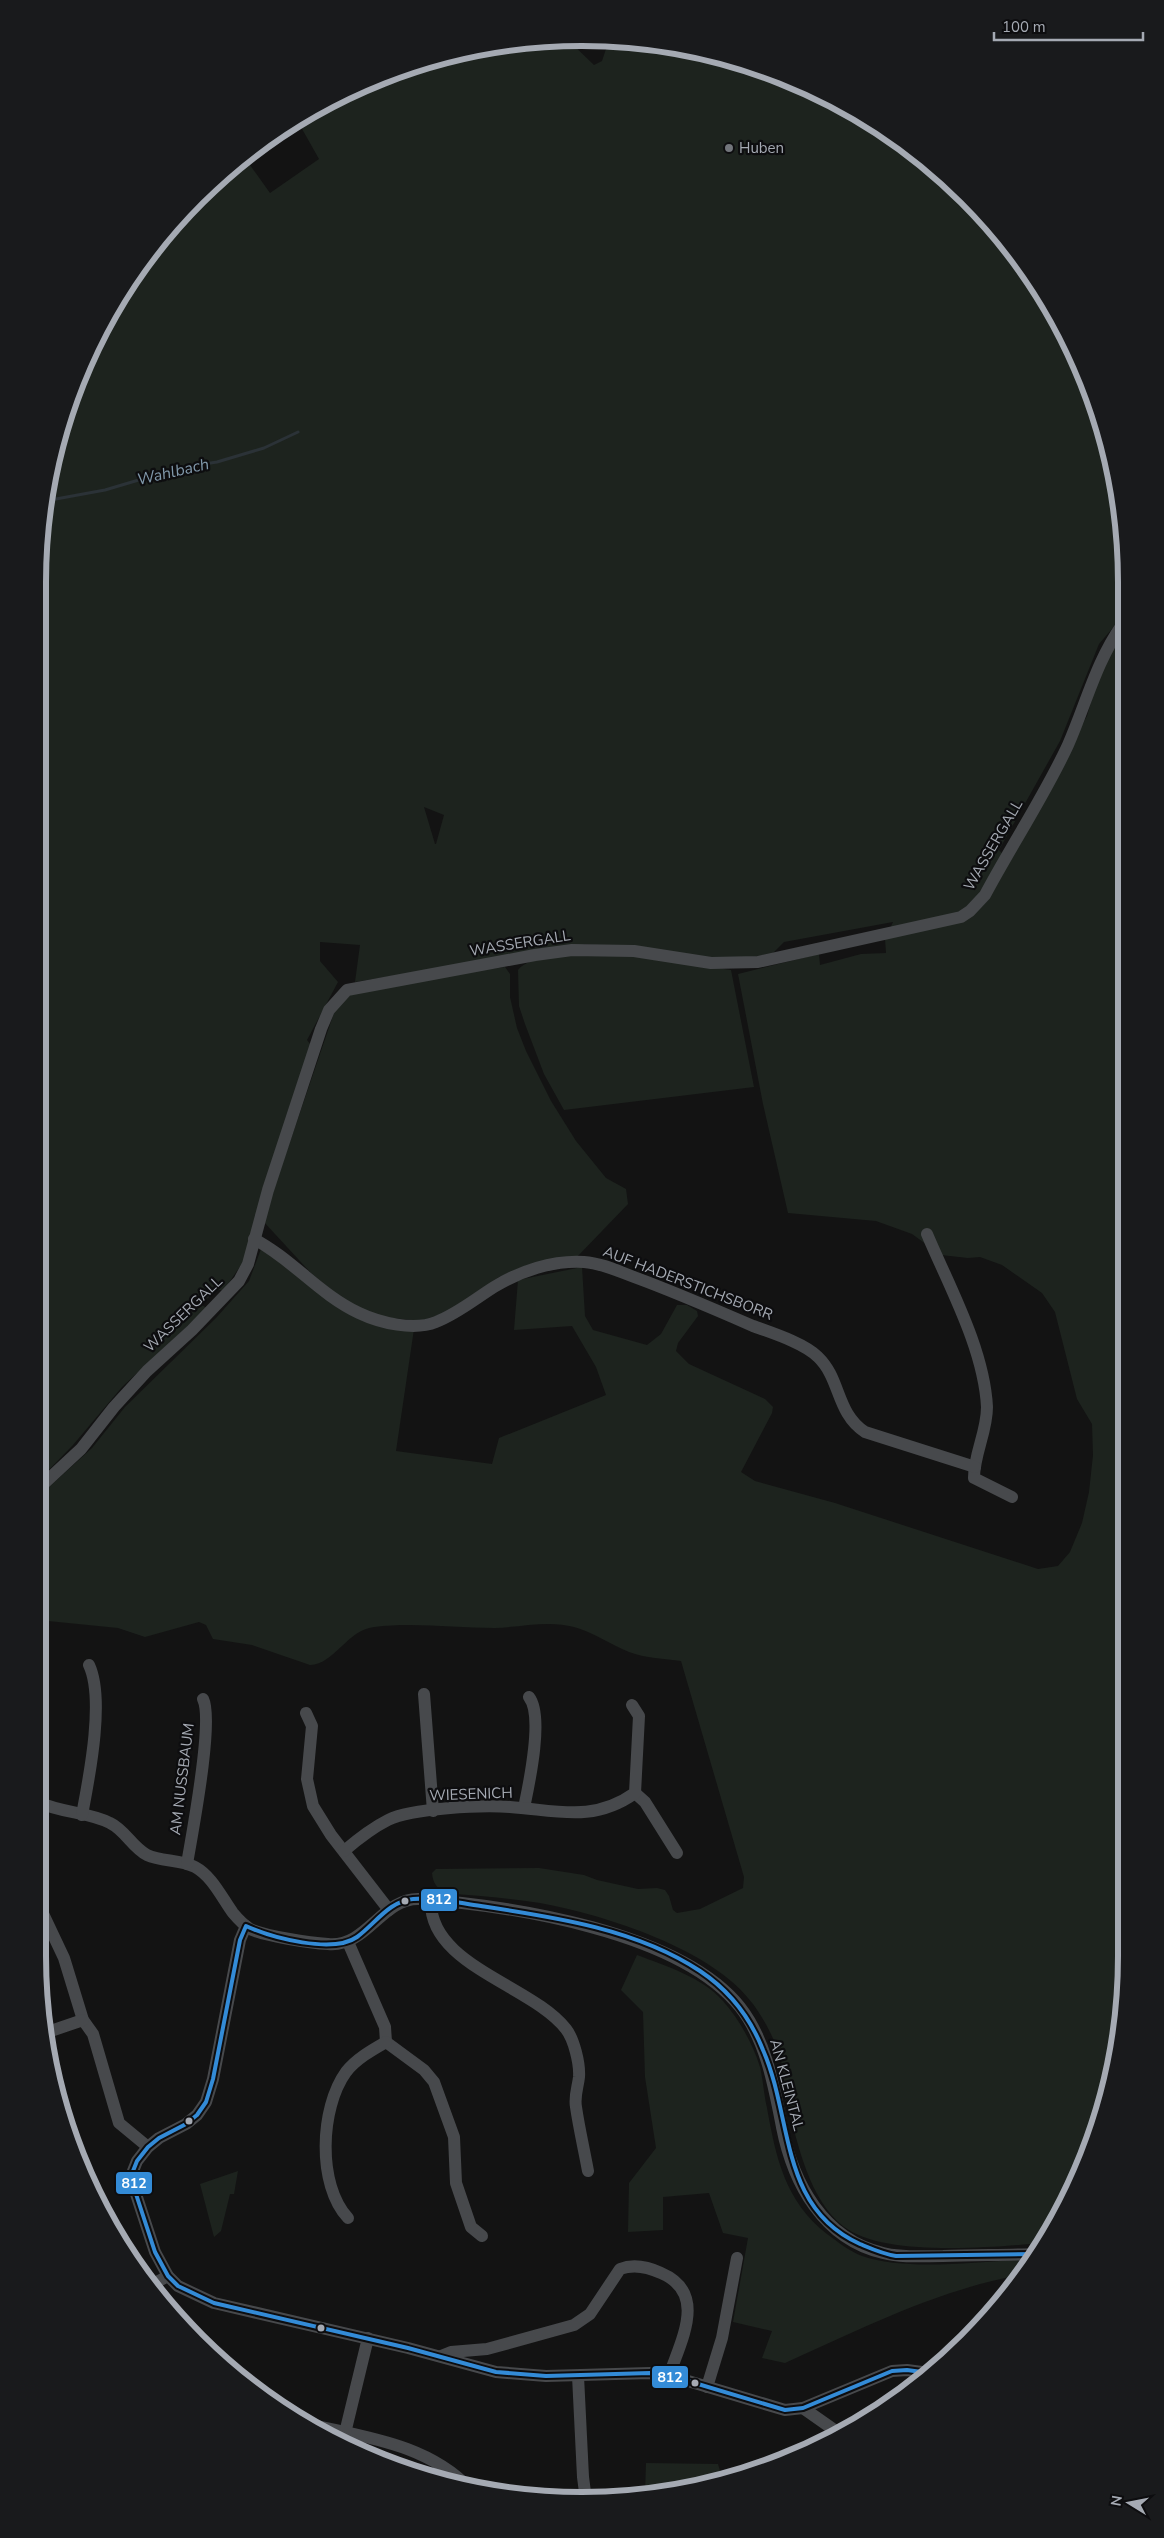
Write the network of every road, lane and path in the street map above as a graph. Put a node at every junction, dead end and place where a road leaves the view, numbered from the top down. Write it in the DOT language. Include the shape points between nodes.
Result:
graph roads {
  1 [pos="1118,631"];
  2 [pos="927,1234"];
  3 [pos="254,1239"];
  4 [pos="975,1467"];
  5 [pos="46,1482"];
  6 [pos="1012,1497"];
  7 [pos="89,1665"];
  8 [pos="424,1694"];
  9 [pos="528,1697"];
  10 [pos="203,1699"];
  11 [pos="632,1705"];
  12 [pos="306,1713"];
  13 [pos="635,1793"];
  14 [pos="46,1805"];
  15 [pos="524,1808"];
  16 [pos="433,1811"];
  17 [pos="82,1815"];
  18 [pos="344,1851"];
  19 [pos="677,1853"];
  20 [pos="187,1864"];
  21 [pos="432,1900"];
  22 [pos="389,1910"];
  23 [pos="46,1920"];
  24 [pos="246,1926"];
  25 [pos="348,1942"];
  26 [pos="83,2020"];
  27 [pos="52,2031"];
  28 [pos="386,2042"];
  29 [pos="148,2147"];
  30 [pos="588,2171"];
  31 [pos="348,2218"];
  32 [pos="482,2236"];
  33 [pos="1027,2254"];
  34 [pos="738,2258"];
  35 [pos="168,2276"];
  36 [pos="157,2281"];
  37 [pos="368,2338"];
  38 [pos="440,2356"];
  39 [pos="919,2372"];
  40 [pos="578,2376"];
  41 [pos="669,2376"];
  42 [pos="708,2387"];
  43 [pos="803,2408"];
  44 [pos="833,2429"];
  45 [pos="335,2431"];
  46 [pos="344,2433"];
  47 [pos="455,2476"];
  48 [pos="585,2492"];
  1 -- 3 [label="street, WASSERGALL" via="1093,677 1068,745 984,895 961,917 758,962 711,963 634,951 572,950 347,990 329,1010 322,1028"];
  2 -- 4 [label="street" via="963,1318 985,1389 986,1420"];
  3 -- 4 [label="street, AUF HADERSTICHSBORR" via="275,1250 332,1297 359,1313 387,1322 420,1326 435,1323 457,1312 495,1286 522,1273 570,1262 606,1267 672,1291 816,1355 830,1374 847,1416 855,1426"];
  3 -- 5 [label="street, WASSERGALL" via="248,1264 239,1282 147,1371 81,1450"];
  4 -- 6 [label="street" via="974,1478 977,1481"];
  7 -- 17 [label="street" via="94,1677 94,1731"];
  8 -- 16 [label="street"];
  9 -- 15 [label="street" via="534,1707 534,1755"];
  10 -- 20 [label="street, AM NUSSBAUM" via="207,1710 203,1755"];
  11 -- 13 [label="street" via="639,1716"];
  12 -- 18 [label="street" via="312,1726 307,1767 309,1794 320,1819"];
  13 -- 15 [label="street, WIESENICH" via="612,1806 583,1813"];
  13 -- 19 [label="street" via="645,1802"];
  14 -- 17 [label="street"];
  15 -- 16 [label="street, WIESENICH"];
  16 -- 18 [label="street, WIESENICH" via="389,1819"];
  17 -- 20 [label="street" via="115,1825 147,1855"];
  18 -- 22 [label="street"];
  20 -- 24 [label="street" via="204,1874"];
  21 -- 22 [label="street, AN KLEINTAL" via="408,1899"];
  21 -- 30 [label="street" via="435,1923 454,1949 500,1983 526,1995 566,2030 579,2070 575,2106"];
  21 -- 33 [label="street, AN KLEINTAL" via="584,1925 674,1957 693,1966 720,1986 749,2020 761,2045 783,2132 804,2192 839,2234 882,2253 904,2256"];
  22 -- 25 [label="street, AN KLEINTAL"];
  23 -- 26 [label="street" via="64,1958"];
  24 -- 25 [label="street" via="260,1932 322,1944"];
  24 -- 29 [label="street" via="238,1948 206,2102 191,2121"];
  25 -- 28 [label="street" via="385,2027"];
  26 -- 27 [label="street"];
  26 -- 29 [label="street" via="93,2034 119,2123"];
  28 -- 31 [label="street" via="346,2072 332,2106 326,2167 334,2200"];
  28 -- 32 [label="street" via="424,2070 434,2082 454,2137 456,2184 471,2227"];
  29 -- 35 [label="street" via="134,2166 133,2182 155,2252"];
  34 -- 42 [label="street" via="722,2338"];
  35 -- 36 [label="street"];
  35 -- 37 [label="street" via="190,2294 214,2303"];
  37 -- 38 [label="street"];
  37 -- 46 [label="street"];
  38 -- 40 [label="street" via="523,2376"];
  38 -- 41 [label="street" via="487,2349 574,2325 590,2314 620,2269 634,2266 666,2275 687,2296 689,2312"];
  39 -- 43 [label="street" via="892,2371"];
  40 -- 41 [label="street" via="634,2373"];
  40 -- 48 [label="street"];
  41 -- 42 [label="street"];
  42 -- 43 [label="street" via="776,2409"];
  43 -- 44 [label="street"];
  45 -- 46 [label="street"];
  46 -- 47 [label="street" via="412,2450 444,2466"];
}
